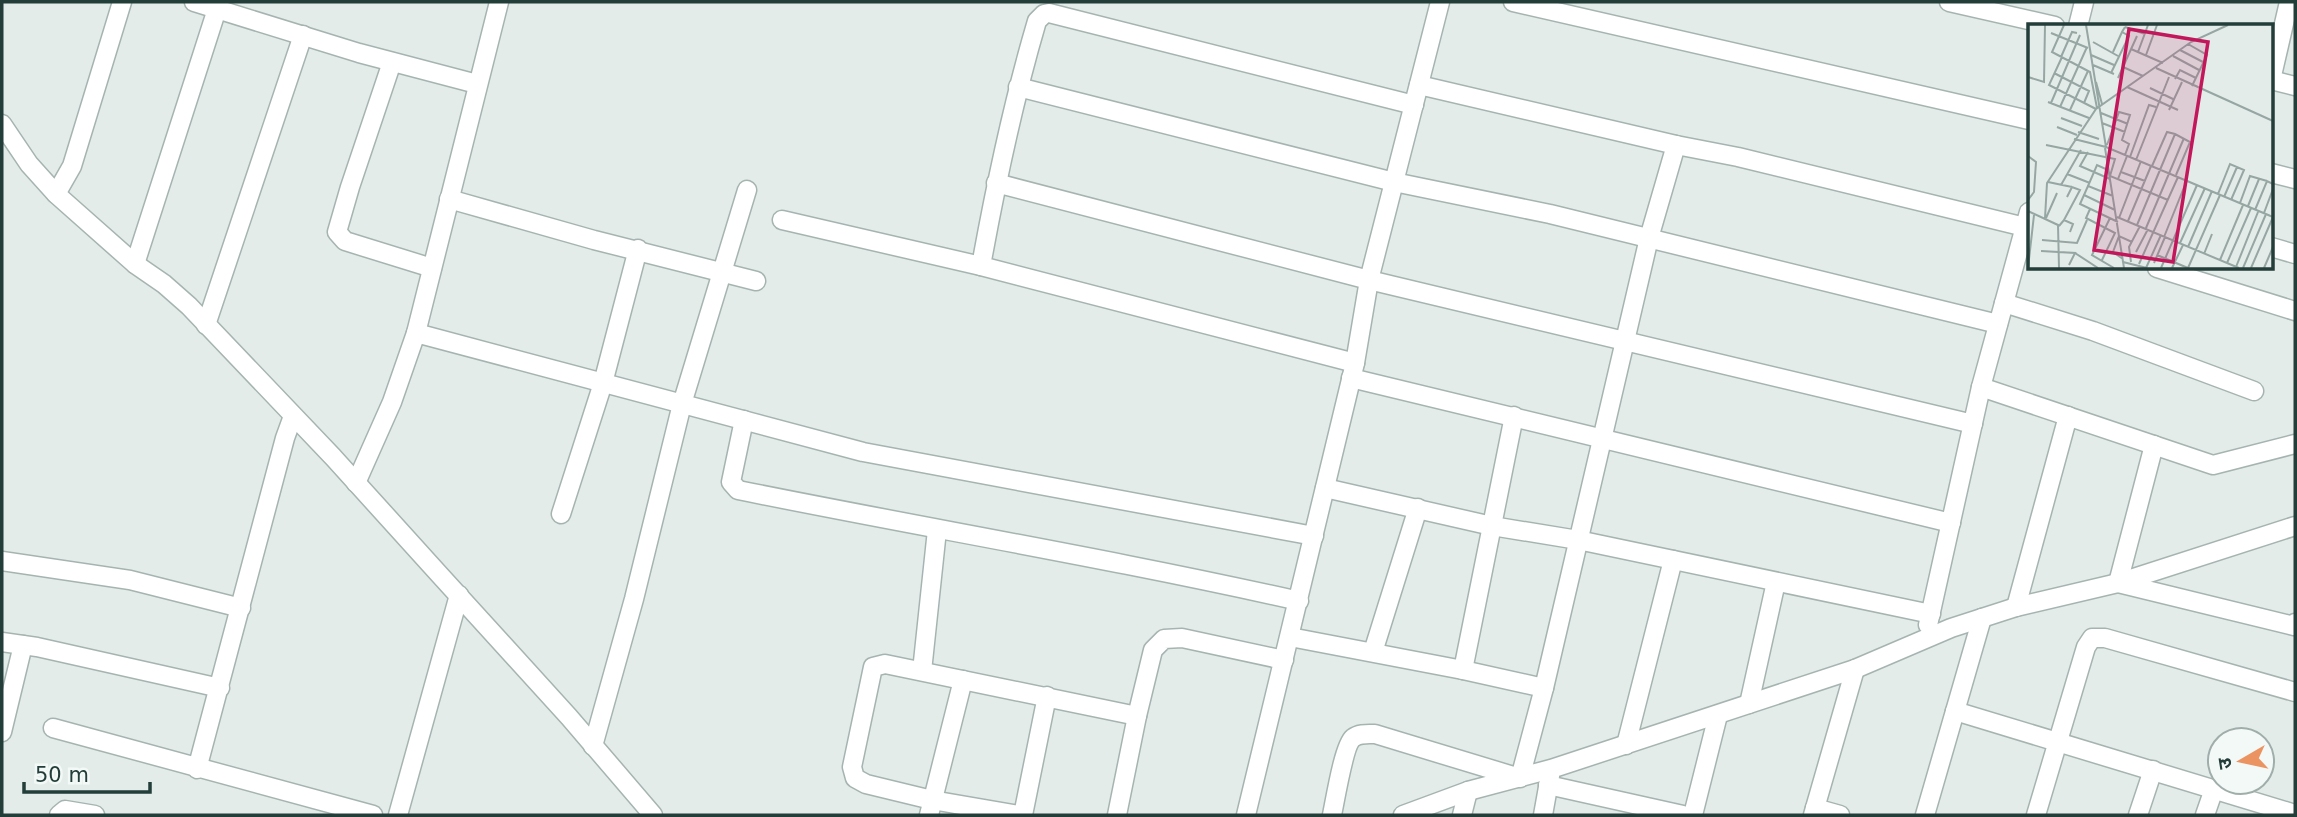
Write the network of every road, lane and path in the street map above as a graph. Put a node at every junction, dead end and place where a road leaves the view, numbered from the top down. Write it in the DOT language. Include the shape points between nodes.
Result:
graph roads {
  1 [pos="122,2"];
  2 [pos="194,2"];
  3 [pos="499,2"];
  4 [pos="1440,2"];
  5 [pos="1513,2"];
  6 [pos="1949,2"];
  7 [pos="2084,2"];
  8 [pos="2289,2"];
  9 [pos="217,9"];
  10 [pos="2046,24"];
  11 [pos="2078,24"];
  12 [pos="303,35"];
  13 [pos="392,62"];
  14 [pos="2272,76"];
  15 [pos="2272,80"];
  16 [pos="477,85"];
  17 [pos="1419,85"];
  18 [pos="2295,86"];
  19 [pos="1018,87"];
  20 [pos="1414,105"];
  21 [pos="2028,120"];
  22 [pos="2,124"];
  23 [pos="1676,145"];
  24 [pos="2272,173"];
  25 [pos="2295,179"];
  26 [pos="1394,182"];
  27 [pos="996,183"];
  28 [pos="747,190"];
  29 [pos="56,194"];
  30 [pos="449,199"];
  31 [pos="782,220"];
  32 [pos="2028,222"];
  33 [pos="1649,238"];
  34 [pos="2272,247"];
  35 [pos="638,249"];
  36 [pos="2295,254"];
  37 [pos="135,264"];
  38 [pos="981,266"];
  39 [pos="432,268"];
  40 [pos="2164,270"];
  41 [pos="723,272"];
  42 [pos="1369,280"];
  43 [pos="756,281"];
  44 [pos="2004,303"];
  45 [pos="2295,311"];
  46 [pos="1998,324"];
  47 [pos="206,325"];
  48 [pos="416,333"];
  49 [pos="1625,341"];
  50 [pos="1353,370"];
  51 [pos="603,383"];
  52 [pos="1981,387"];
  53 [pos="2254,391"];
  54 [pos="682,404"];
  55 [pos="293,416"];
  56 [pos="1514,416"];
  57 [pos="2068,416"];
  58 [pos="744,420"];
  59 [pos="1973,424"];
  60 [pos="1603,438"];
  61 [pos="2295,444"];
  62 [pos="2154,445"];
  63 [pos="356,483"];
  64 [pos="1325,488"];
  65 [pos="1418,508"];
  66 [pos="561,514"];
  67 [pos="1951,523"];
  68 [pos="1492,526"];
  69 [pos="2295,526"];
  70 [pos="937,530"];
  71 [pos="1314,536"];
  72 [pos="1578,540"];
  73 [pos="1673,560"];
  74 [pos="2,561"];
  75 [pos="1776,582"];
  76 [pos="2118,583"];
  77 [pos="459,595"];
  78 [pos="1299,601"];
  79 [pos="2016,607"];
  80 [pos="241,608"];
  81 [pos="1931,614"];
  82 [pos="1982,618"];
  83 [pos="2295,625"];
  84 [pos="1290,637"];
  85 [pos="1925,639"];
  86 [pos="2,642"];
  87 [pos="23,645"];
  88 [pos="1373,652"];
  89 [pos="1284,660"];
  90 [pos="1855,669"];
  91 [pos="1463,670"];
  92 [pos="922,671"];
  93 [pos="963,680"];
  94 [pos="220,688"];
  95 [pos="1544,688"];
  96 [pos="2295,692"];
  97 [pos="1047,696"];
  98 [pos="1749,704"];
  99 [pos="1955,711"];
  100 [pos="1718,715"];
  101 [pos="1137,716"];
  102 [pos="53,728"];
  103 [pos="2,732"];
  104 [pos="2057,741"];
  105 [pos="1626,745"];
  106 [pos="593,746"];
  107 [pos="198,769"];
  108 [pos="2153,770"];
  109 [pos="1550,777"];
  110 [pos="1520,778"];
  111 [pos="2206,787"];
  112 [pos="1468,791"];
  113 [pos="2211,796"];
  114 [pos="2237,796"];
  115 [pos="931,808"];
  116 [pos="1814,812"];
  117 [pos="2295,814"];
  118 [pos="59,815"];
  119 [pos="95,815"];
  120 [pos="373,815"];
  121 [pos="398,815"];
  122 [pos="653,815"];
  123 [pos="1021,815"];
  124 [pos="1117,815"];
  125 [pos="1246,815"];
  126 [pos="1332,815"];
  127 [pos="1404,815"];
  128 [pos="1462,815"];
  129 [pos="1543,815"];
  130 [pos="1683,815"];
  131 [pos="1693,815"];
  132 [pos="1840,815"];
  133 [pos="1925,815"];
  134 [pos="2036,815"];
  135 [pos="2138,815"];
  136 [pos="2204,815"];
  1 -- 29 [label="street" via="72,166"];
  2 -- 9 [label="street"];
  3 -- 16 [label="street"];
  4 -- 17 [label="street"];
  5 -- 21 [label="street"];
  6 -- 10 [label="street"];
  7 -- 11 [label="street"];
  8 -- 14 [label="street"];
  9 -- 12 [label="street"];
  9 -- 37 [label="street"];
  12 -- 13 [label="street"];
  12 -- 47 [label="street"];
  13 -- 16 [label="street"];
  13 -- 39 [label="street" via="337,232 345,241"];
  15 -- 18 [label="street"];
  16 -- 30 [label="street"];
  17 -- 20 [label="street"];
  17 -- 23 [label="street"];
  19 -- 20 [label="street" via="1037,21 1049,13"];
  19 -- 26 [label="street"];
  19 -- 27 [label="street"];
  20 -- 26 [label="street"];
  22 -- 29 [label="street"];
  23 -- 32 [label="street"];
  23 -- 33 [label="street"];
  24 -- 25 [label="street"];
  26 -- 33 [label="street"];
  26 -- 42 [label="street"];
  27 -- 38 [label="street"];
  27 -- 42 [label="street"];
  28 -- 41 [label="street"];
  29 -- 37 [label="street"];
  30 -- 35 [label="street"];
  30 -- 39 [label="street"];
  31 -- 38 [label="street"];
  32 -- 44 [label="street"];
  33 -- 46 [label="street"];
  33 -- 49 [label="street"];
  34 -- 36 [label="street"];
  35 -- 41 [label="street"];
  35 -- 51 [label="street"];
  37 -- 47 [label="street" via="164,284"];
  38 -- 50 [label="street"];
  39 -- 48 [label="street"];
  40 -- 45 [label="street"];
  41 -- 43 [label="street"];
  41 -- 54 [label="street"];
  42 -- 49 [label="street"];
  42 -- 50 [label="street"];
  44 -- 46 [label="street"];
  44 -- 53 [label="street"];
  46 -- 52 [label="street"];
  47 -- 55 [label="street"];
  48 -- 51 [label="street"];
  48 -- 63 [label="street"];
  49 -- 59 [label="street"];
  49 -- 60 [label="street"];
  50 -- 56 [label="street"];
  50 -- 64 [label="street"];
  51 -- 54 [label="street"];
  51 -- 66 [label="street"];
  52 -- 57 [label="street"];
  52 -- 59 [label="street"];
  54 -- 58 [label="street"];
  54 -- 106 [label="street"];
  55 -- 63 [label="street"];
  55 -- 80 [label="street"];
  56 -- 60 [label="street"];
  56 -- 68 [label="street"];
  57 -- 62 [label="street"];
  57 -- 79 [label="street"];
  58 -- 70 [label="street" via="731,478 735,489"];
  58 -- 71 [label="street" via="863,452"];
  59 -- 67 [label="street"];
  60 -- 67 [label="street"];
  60 -- 72 [label="street"];
  61 -- 62 [label="street" via="2213,464"];
  62 -- 76 [label="street"];
  63 -- 77 [label="street"];
  64 -- 65 [label="street"];
  64 -- 71 [label="street"];
  65 -- 68 [label="street"];
  65 -- 88 [label="street"];
  67 -- 81 [label="street"];
  68 -- 72 [label="street"];
  68 -- 91 [label="street"];
  69 -- 76 [label="street"];
  70 -- 78 [label="street"];
  70 -- 92 [label="street"];
  71 -- 78 [label="street"];
  72 -- 73 [label="street"];
  72 -- 95 [label="street"];
  73 -- 75 [label="street"];
  73 -- 105 [label="street"];
  74 -- 80 [label="street" via="130,580"];
  75 -- 81 [label="street"];
  75 -- 98 [label="street"];
  76 -- 79 [label="street"];
  76 -- 83 [label="street"];
  77 -- 106 [label="street"];
  77 -- 121 [label="street"];
  78 -- 84 [label="street"];
  79 -- 82 [label="street"];
  80 -- 94 [label="street"];
  81 -- 85 [label="street"];
  82 -- 85 [label="street"];
  82 -- 99 [label="street"];
  84 -- 88 [label="street"];
  84 -- 89 [label="street"];
  85 -- 90 [label="street"];
  86 -- 87 [label="street"];
  87 -- 94 [label="street"];
  87 -- 103 [label="street"];
  88 -- 91 [label="street"];
  89 -- 101 [label="street" via="1182,638 1164,639 1153,650"];
  89 -- 125 [label="street"];
  90 -- 98 [label="street"];
  90 -- 116 [label="street"];
  91 -- 95 [label="street"];
  92 -- 93 [label="street"];
  92 -- 115 [label="street" via="885,664 873,667 852,767 855,779"];
  93 -- 97 [label="street"];
  93 -- 115 [label="street"];
  94 -- 107 [label="street"];
  95 -- 110 [label="street"];
  96 -- 104 [label="street" via="2092,638"];
  97 -- 101 [label="street"];
  97 -- 123 [label="street"];
  98 -- 100 [label="street"];
  99 -- 104 [label="street"];
  99 -- 133 [label="street"];
  100 -- 105 [label="street"];
  100 -- 131 [label="street"];
  101 -- 124 [label="street"];
  102 -- 107 [label="street"];
  104 -- 108 [label="street"];
  104 -- 134 [label="street"];
  105 -- 109 [label="street"];
  106 -- 122 [label="street"];
  107 -- 120 [label="street"];
  108 -- 111 [label="street"];
  108 -- 135 [label="street"];
  109 -- 110 [label="street"];
  109 -- 129 [label="street"];
  109 -- 130 [label="street"];
  110 -- 112 [label="street"];
  110 -- 126 [label="street" via="1375,734 1356,735 1346,751"];
  112 -- 127 [label="street"];
  112 -- 128 [label="street"];
  113 -- 136 [label="street"];
  114 -- 117 [label="street"];
  115 -- 123 [label="street"];
  116 -- 132 [label="street"];
  118 -- 119 [label="street" via="65,810"];
}
